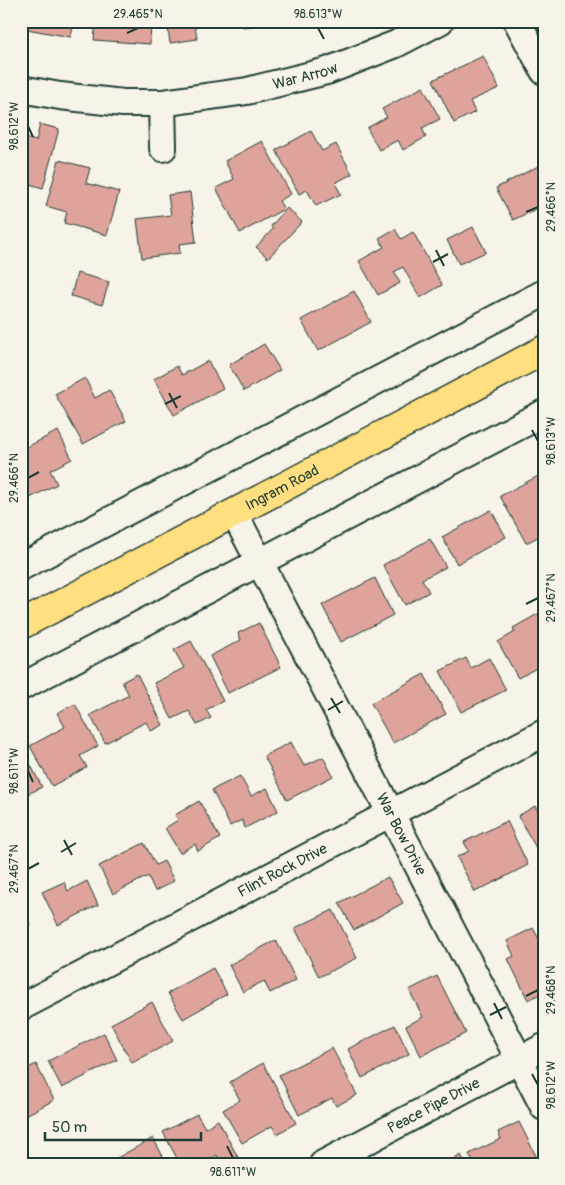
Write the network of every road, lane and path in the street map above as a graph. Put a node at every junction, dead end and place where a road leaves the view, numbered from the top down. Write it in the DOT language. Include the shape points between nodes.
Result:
graph roads {
  1 [pos="440,21"];
  2 [pos="518,21"];
  3 [pos="544,71"];
  4 [pos="21,89"];
  5 [pos="162,103"];
  6 [pos="164,148"];
  7 [pos="544,293"];
  8 [pos="544,350"];
  9 [pos="544,413"];
  10 [pos="234,513"];
  11 [pos="260,562"];
  12 [pos="21,567"];
  13 [pos="21,625"];
  14 [pos="21,687"];
  15 [pos="544,733"];
  16 [pos="390,814"];
  17 [pos="21,1007"];
  18 [pos="544,1048"];
  19 [pos="520,1060"];
  20 [pos="544,1107"];
  21 [pos="323,1164"];
  1 -- 5 [label="street, War Arrow" via="396,44 327,71 247,91"];
  2 -- 3 [label="street"];
  4 -- 5 [label="street, War Arrow" via="123,103"];
  5 -- 6 [label="street"];
  7 -- 12 [label="street"];
  8 -- 10 [label="main road, Ingram Road"];
  9 -- 11 [label="street"];
  10 -- 11 [label="street, War Bow Drive"];
  10 -- 13 [label="main road, Ingram Road"];
  11 -- 14 [label="street"];
  11 -- 16 [label="street, War Bow Drive"];
  15 -- 16 [label="street, Flint Rock Drive"];
  16 -- 17 [label="street, Flint Rock Drive"];
  16 -- 19 [label="street, War Bow Drive"];
  18 -- 19 [label="street, Peace Pipe Drive"];
  19 -- 20 [label="street, War Bow Drive"];
  19 -- 21 [label="street, Peace Pipe Drive"];
}
